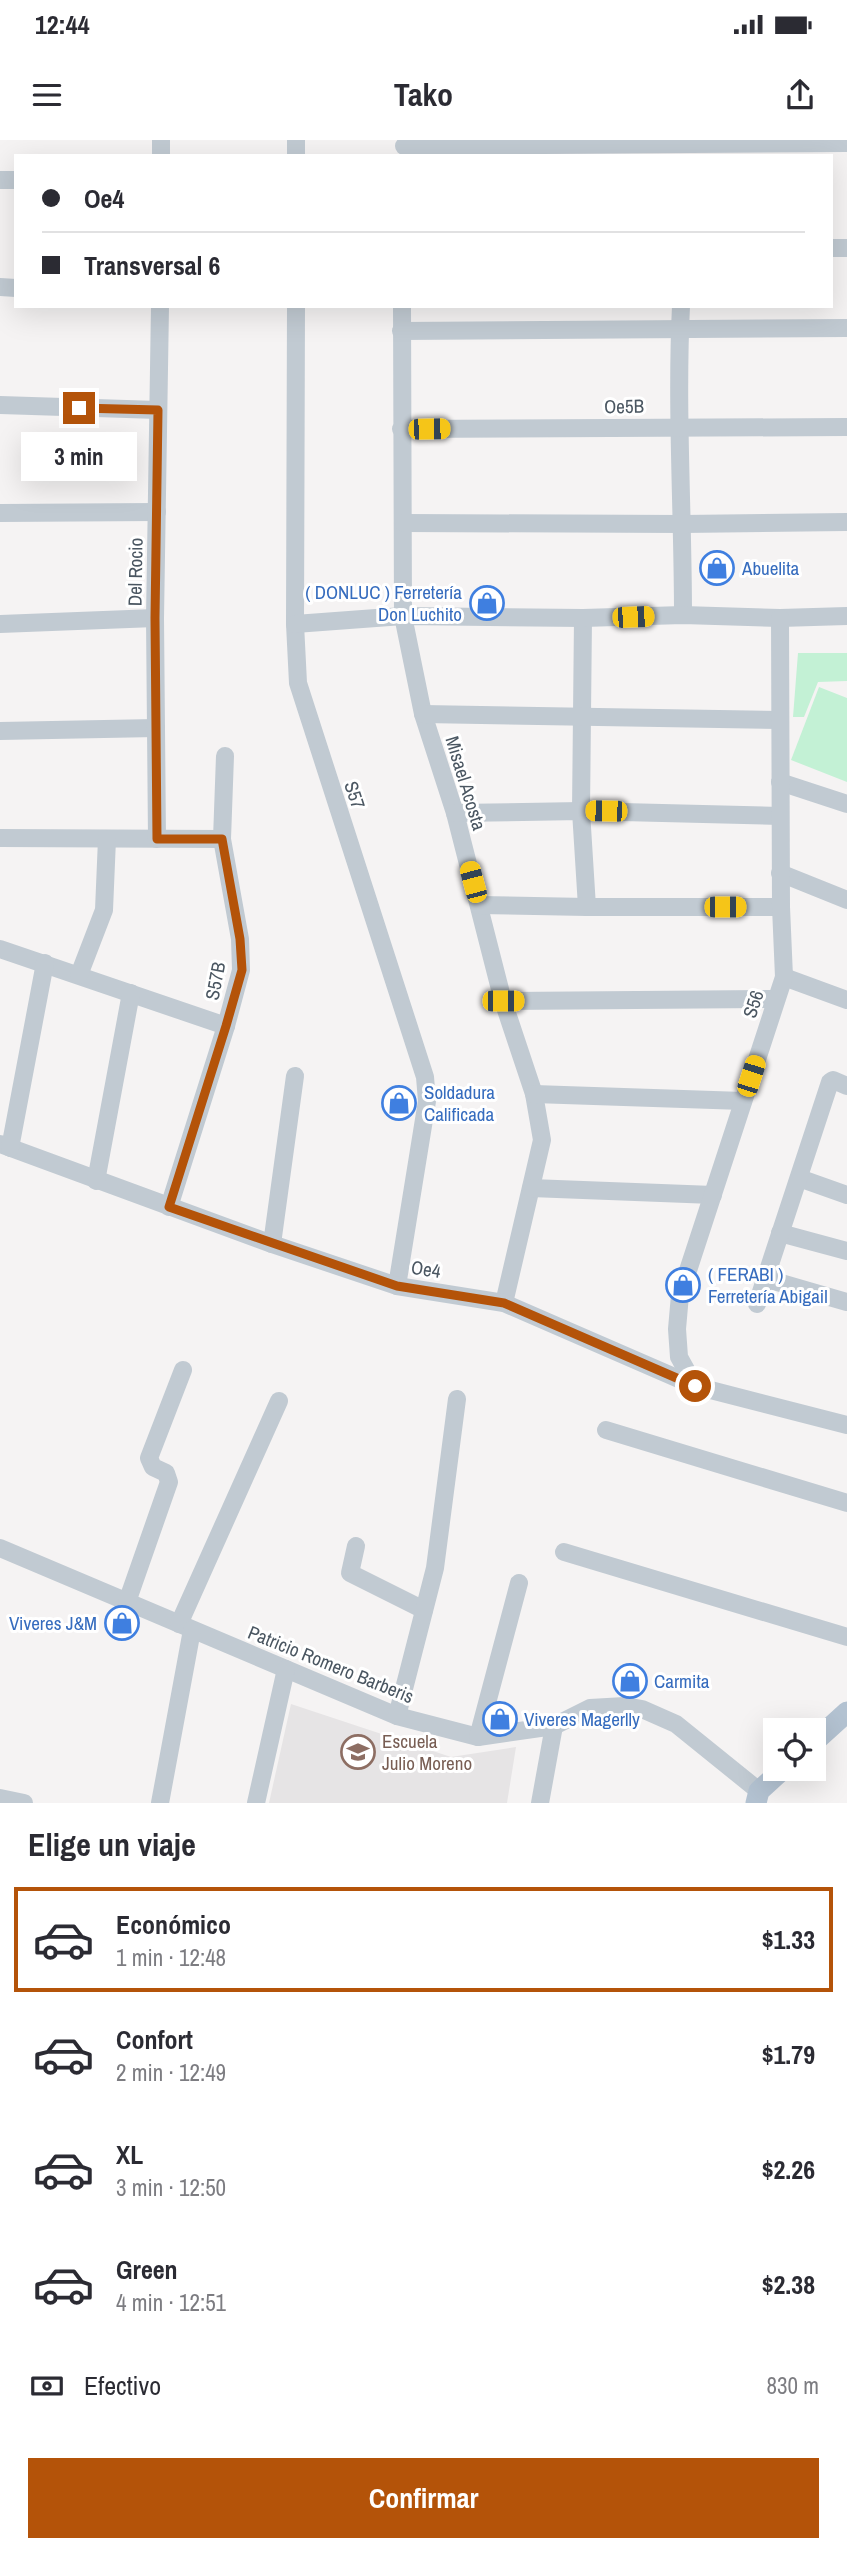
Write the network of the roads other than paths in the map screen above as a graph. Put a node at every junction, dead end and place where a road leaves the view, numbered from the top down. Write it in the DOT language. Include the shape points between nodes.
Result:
graph roads {
  1 [pos="847,143"];
  2 [pos="404,147"];
  3 [pos="678,147"];
  4 [pos="160,308"];
  5 [pos="296,308"];
  6 [pos="402,308"];
  7 [pos="681,308"];
  8 [pos="680,328"];
  9 [pos="847,328"];
  10 [pos="401,331"];
  11 [pos="0,405"];
  12 [pos="158,410"];
  13 [pos="678,427"];
  14 [pos="847,427"];
  15 [pos="401,429"];
  16 [pos="157,512"];
  17 [pos="0,513"];
  18 [pos="847,522"];
  19 [pos="404,523"];
  20 [pos="683,524"];
  21 [pos="683,615"];
  22 [pos="403,616"];
  23 [pos="847,616"];
  24 [pos="155,618"];
  25 [pos="583,618"];
  26 [pos="780,618"];
  27 [pos="0,624"];
  28 [pos="295,624"];
  29 [pos="423,714"];
  30 [pos="582,717"];
  31 [pos="780,720"];
  32 [pos="156,728"];
  33 [pos="0,731"];
  34 [pos="225,756"];
  35 [pos="780,782"];
  36 [pos="847,804"];
  37 [pos="581,811"];
  38 [pos="455,813"];
  39 [pos="780,816"];
  40 [pos="0,838"];
  41 [pos="107,839"];
  42 [pos="157,839"];
  43 [pos="222,839"];
  44 [pos="780,873"];
  45 [pos="847,900"];
  46 [pos="479,905"];
  47 [pos="587,907"];
  48 [pos="781,907"];
  49 [pos="0,949"];
  50 [pos="45,964"];
  51 [pos="79,975"];
  52 [pos="784,977"];
  53 [pos="131,993"];
  54 [pos="776,999"];
  55 [pos="847,1000"];
  56 [pos="503,1001"];
  57 [pos="226,1026"];
  58 [pos="295,1076"];
  59 [pos="847,1086"];
  60 [pos="534,1094"];
  61 [pos="743,1101"];
  62 [pos="5,1146"];
  63 [pos="799,1178"];
  64 [pos="96,1181"];
  65 [pos="531,1188"];
  66 [pos="713,1195"];
  67 [pos="847,1195"];
  68 [pos="169,1207"];
  69 [pos="780,1233"];
  70 [pos="272,1244"];
  71 [pos="847,1251"];
  72 [pos="767,1279"];
  73 [pos="397,1286"];
  74 [pos="847,1302"];
  75 [pos="504,1303"];
  76 [pos="757,1304"];
  77 [pos="183,1370"];
  78 [pos="695,1386"];
  79 [pos="457,1399"];
  80 [pos="279,1401"];
  81 [pos="847,1426"];
  82 [pos="606,1430"];
  83 [pos="847,1503"];
  84 [pos="356,1546"];
  85 [pos="0,1548"];
  86 [pos="564,1552"];
  87 [pos="519,1583"];
  88 [pos="127,1602"];
  89 [pos="424,1610"];
  90 [pos="185,1627"];
  91 [pos="847,1637"];
  92 [pos="286,1669"];
  93 [pos="847,1712"];
  94 [pos="397,1716"];
  95 [pos="554,1726"];
  96 [pos="826,1731"];
  97 [pos="478,1737"];
  98 [pos="772,1781"];
  99 [pos="757,1797"];
  100 [pos="0,1798"];
  101 [pos="24,1803"];
  102 [pos="160,1803"];
  103 [pos="256,1803"];
  104 [pos="540,1803"];
  1 -- 3 [label="street"];
  2 -- 3 [label="street"];
  4 -- 12 [label="street, Del Rocio"];
  5 -- 28 [label="street, S57"];
  6 -- 10 [label="street, Misael Acosta"];
  7 -- 8 [label="street"];
  8 -- 9 [label="street"];
  8 -- 10 [label="street"];
  8 -- 13 [label="street"];
  10 -- 15 [label="street, Misael Acosta"];
  11 -- 12 [label="street"];
  12 -- 16 [label="street, Del Rocio"];
  13 -- 14 [label="street, Oe5B"];
  13 -- 15 [label="street, Oe5B"];
  13 -- 20 [label="street"];
  15 -- 19 [label="street, Misael Acosta"];
  16 -- 17 [label="street"];
  16 -- 24 [label="street, Del Rocio"];
  18 -- 20 [label="street"];
  19 -- 20 [label="street"];
  19 -- 22 [label="street, Misael Acosta"];
  20 -- 21 [label="street"];
  21 -- 25 [label="street"];
  21 -- 26 [label="street"];
  22 -- 25 [label="street"];
  22 -- 28 [label="street"];
  22 -- 29 [label="street, Misael Acosta"];
  23 -- 26 [label="street"];
  24 -- 27 [label="street"];
  24 -- 32 [label="street, Del Rocio"];
  25 -- 30 [label="street"];
  26 -- 31 [label="street, S56"];
  28 -- 73 [label="street, S57" via="298,683 425,1077 427,1101"];
  29 -- 30 [label="street"];
  29 -- 38 [label="street, Misael Acosta"];
  30 -- 31 [label="street"];
  30 -- 37 [label="street"];
  31 -- 35 [label="street, S56"];
  32 -- 33 [label="street"];
  32 -- 42 [label="street, Del Rocio"];
  34 -- 43 [label="street, S57B"];
  35 -- 36 [label="street"];
  35 -- 39 [label="street, S56"];
  37 -- 38 [label="street"];
  37 -- 39 [label="street"];
  37 -- 47 [label="street"];
  38 -- 46 [label="street, Misael Acosta"];
  39 -- 44 [label="street, S56"];
  40 -- 41 [label="street"];
  41 -- 42 [label="street"];
  41 -- 51 [label="street" via="104,910"];
  42 -- 43 [label="street"];
  43 -- 57 [label="street, S57B" via="242,970"];
  44 -- 45 [label="street"];
  44 -- 48 [label="street, S56"];
  46 -- 47 [label="street"];
  46 -- 56 [label="street, Misael Acosta"];
  47 -- 48 [label="street"];
  48 -- 52 [label="street, S56"];
  49 -- 50 [label="street"];
  50 -- 51 [label="street"];
  50 -- 62 [label="street"];
  51 -- 53 [label="street"];
  52 -- 54 [label="street, S56"];
  52 -- 55 [label="street"];
  53 -- 57 [label="street"];
  53 -- 64 [label="street"];
  54 -- 56 [label="street"];
  54 -- 61 [label="street, S56"];
  56 -- 60 [label="street, Misael Acosta"];
  57 -- 68 [label="street, S57B"];
  58 -- 70 [label="street"];
  59 -- 63 [label="street" via="830,1082"];
  60 -- 61 [label="street"];
  60 -- 65 [label="street, Misael Acosta" via="542,1140"];
  61 -- 66 [label="street, S56"];
  62 -- 64 [label="street, Oe4"];
  63 -- 67 [label="street"];
  63 -- 69 [label="street"];
  64 -- 68 [label="street, Oe4"];
  65 -- 66 [label="street"];
  65 -- 75 [label="street, Misael Acosta"];
  66 -- 78 [label="street, S56" via="680,1296 680,1357"];
  68 -- 70 [label="street, Oe4"];
  69 -- 71 [label="street"];
  69 -- 72 [label="street"];
  70 -- 73 [label="street, Oe4"];
  72 -- 74 [label="street"];
  72 -- 76 [label="street"];
  73 -- 75 [label="street, Oe4"];
  75 -- 78 [label="street, Oe4"];
  77 -- 88 [label="street" via="149,1458 169,1482"];
  78 -- 81 [label="street, Oe4"];
  79 -- 89 [label="street" via="435,1568"];
  80 -- 90 [label="street"];
  82 -- 83 [label="street"];
  84 -- 89 [label="street" via="350,1573"];
  85 -- 88 [label="street, Patricio Romero Barberis"];
  86 -- 91 [label="street"];
  87 -- 97 [label="street"];
  88 -- 90 [label="street, Patricio Romero Barberis"];
  89 -- 94 [label="street"];
  90 -- 92 [label="street, Patricio Romero Barberis"];
  90 -- 102 [label="street"];
  92 -- 94 [label="street, Patricio Romero Barberis"];
  92 -- 103 [label="street"];
  93 -- 96 [label="main road"];
  94 -- 97 [label="street, Patricio Romero Barberis"];
  95 -- 97 [label="street, Patricio Romero Barberis"];
  95 -- 99 [label="street, Patricio Romero Barberis" via="590,1708 642,1709 676,1724"];
  95 -- 104 [label="street"];
  98 -- 99 [label="main road"];
  100 -- 101 [label="street"];
}
